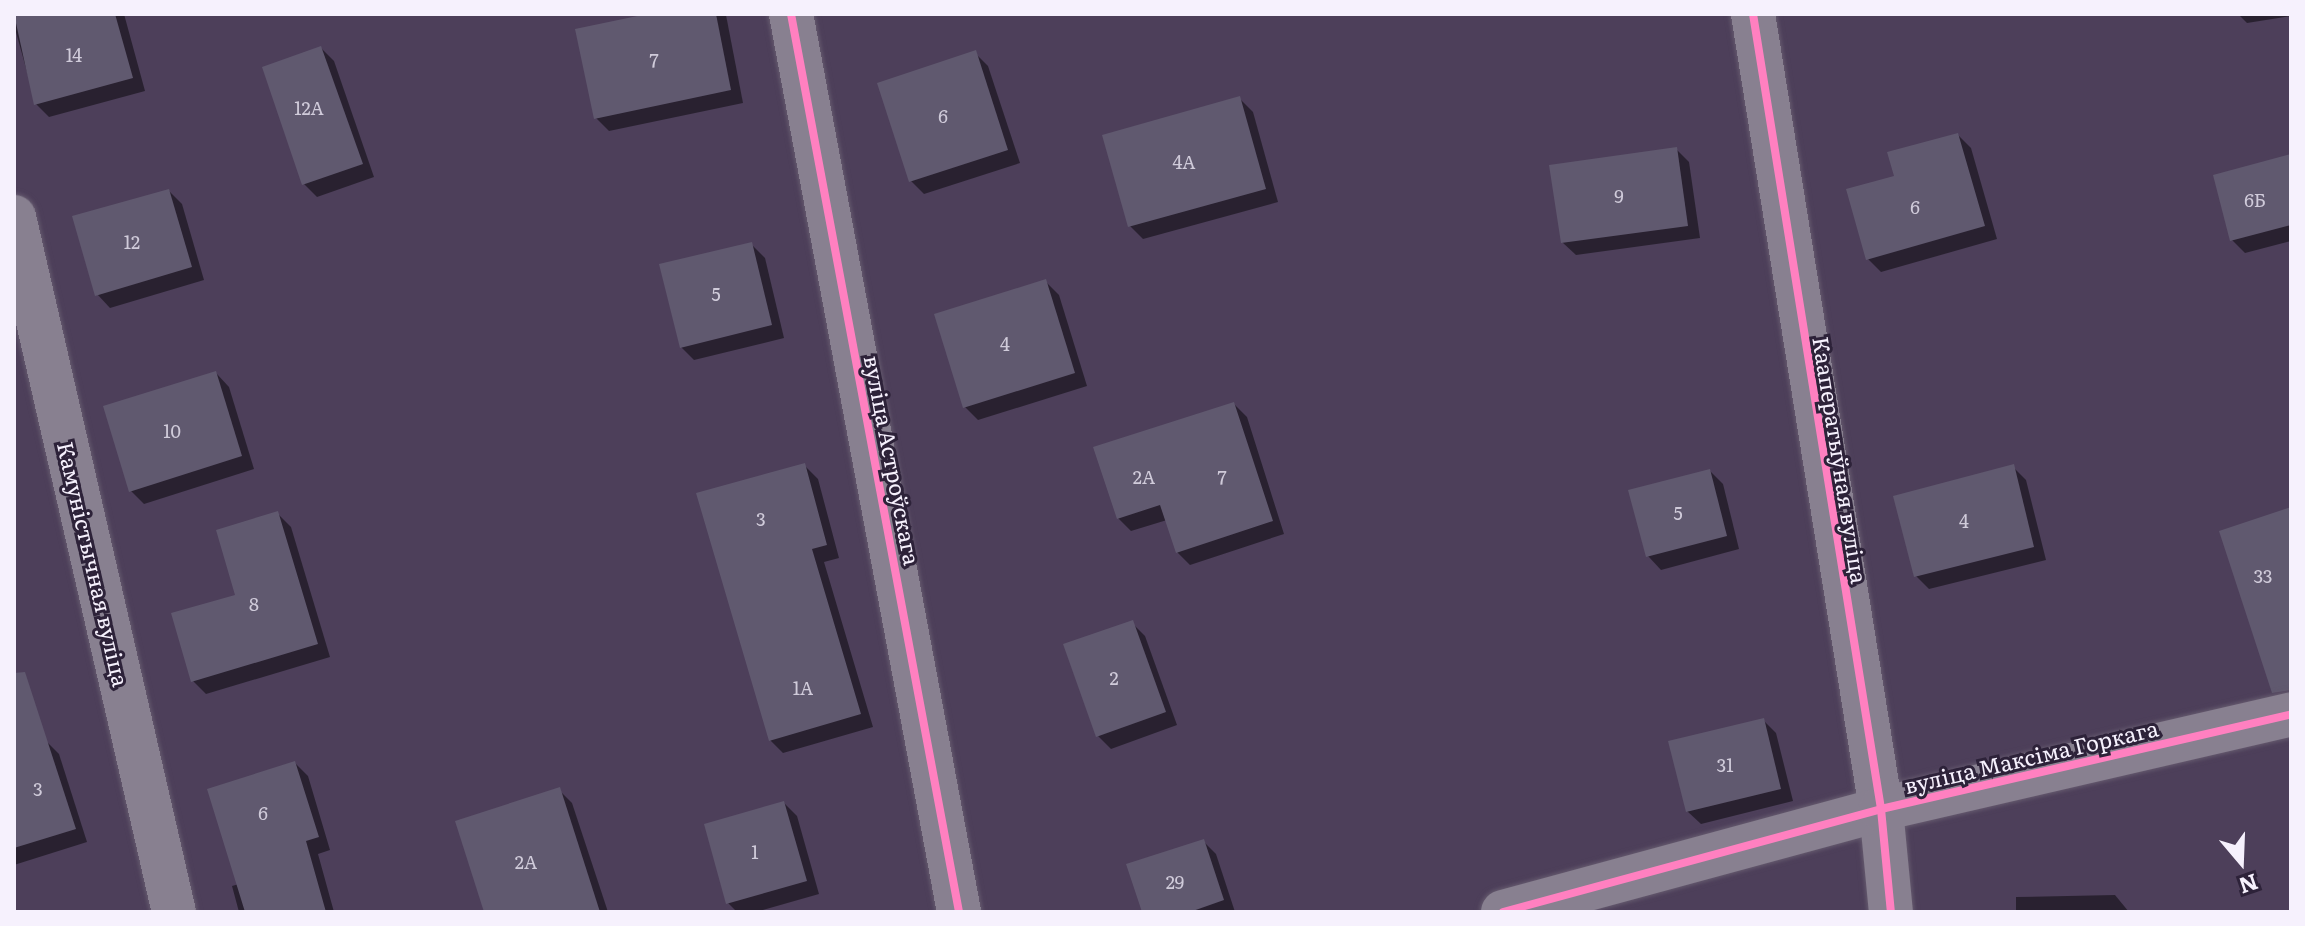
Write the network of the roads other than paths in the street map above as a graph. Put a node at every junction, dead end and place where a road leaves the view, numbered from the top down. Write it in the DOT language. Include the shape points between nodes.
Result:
graph roads {
  1 [pos="791,14"];
  2 [pos="1753,14"];
  3 [pos="14,217"];
  4 [pos="2291,714"];
  5 [pos="1881,809"];
  6 [pos="174,912"];
  7 [pos="959,912"];
  8 [pos="1503,912"];
  9 [pos="1891,912"];
  1 -- 7 [label="street, вуліца Астроўскага"];
  2 -- 5 [label="street, Кааператыўная вуліца"];
  3 -- 6 [label="street, Камуністычная вуліца"];
  4 -- 5 [label="street, вуліца Максіма Горкага"];
  5 -- 8 [label="street, вуліца Максіма Горкага"];
  5 -- 9 [label="street, Кааператыўная вуліца"];
}
